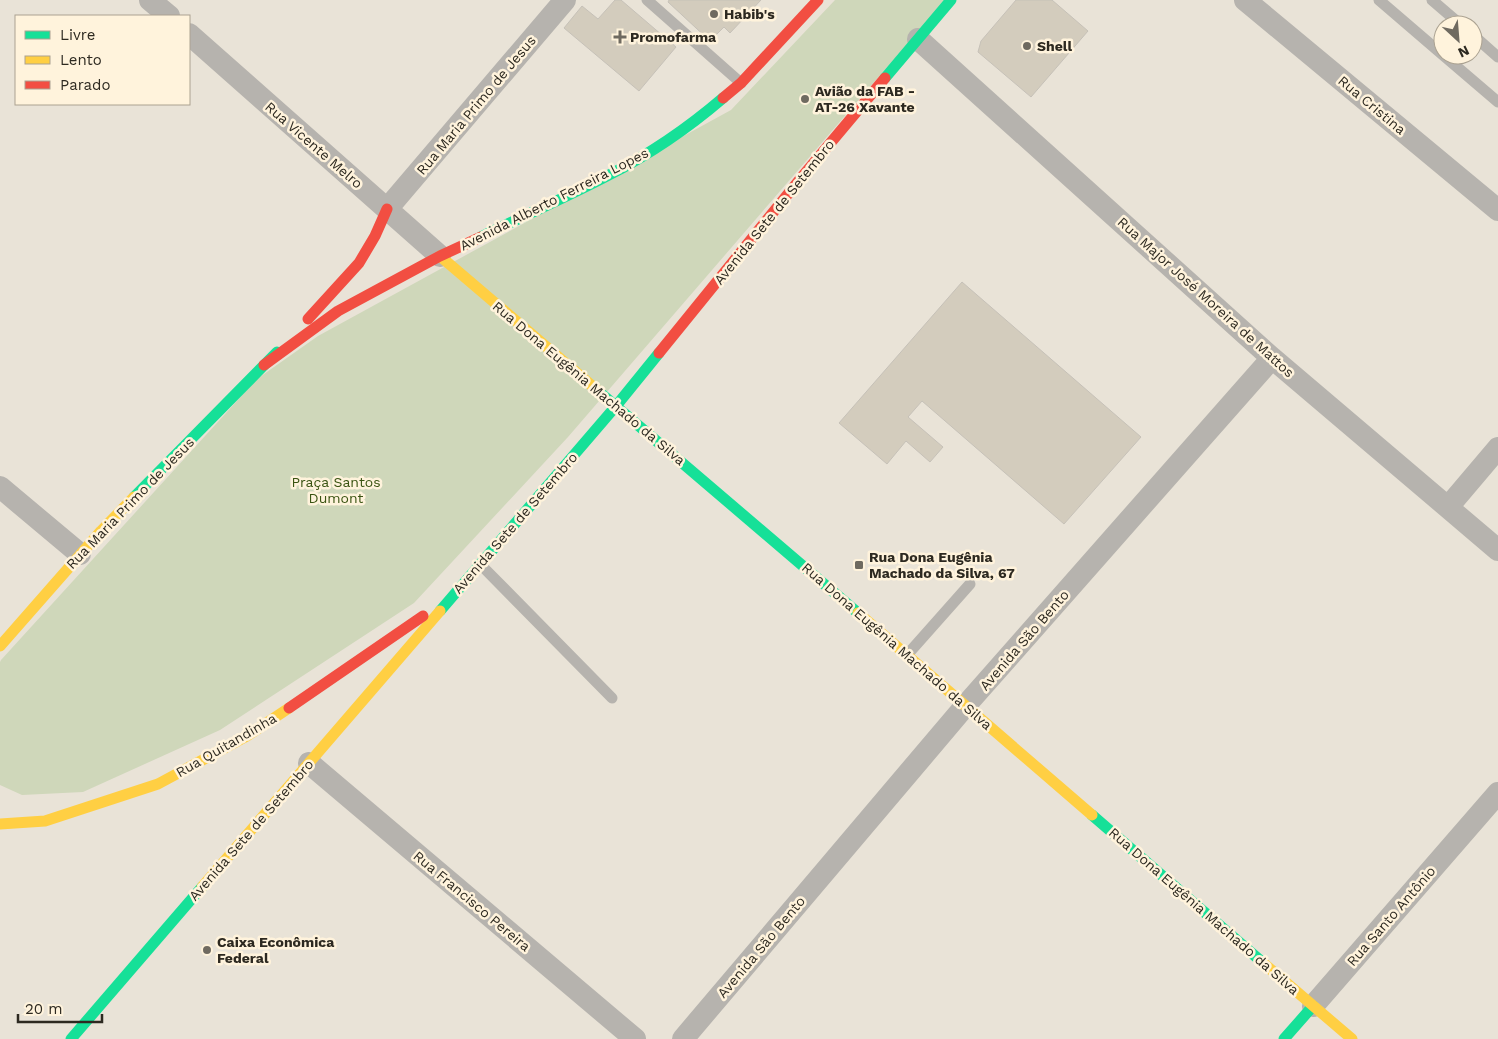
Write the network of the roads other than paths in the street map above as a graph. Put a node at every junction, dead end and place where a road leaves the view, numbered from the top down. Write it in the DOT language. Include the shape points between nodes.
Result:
graph roads {
  1 [pos="150,0"];
  2 [pos="566,0"];
  3 [pos="647,0"];
  4 [pos="818,0"];
  5 [pos="951,0"];
  6 [pos="1245,0"];
  7 [pos="1379,0"];
  8 [pos="1432,0"];
  9 [pos="168,15"];
  10 [pos="1449,15"];
  11 [pos="190,35"];
  12 [pos="918,39"];
  13 [pos="1483,44"];
  14 [pos="1433,46"];
  15 [pos="1498,57"];
  16 [pos="1455,65"];
  17 [pos="741,83"];
  18 [pos="1498,102"];
  19 [pos="387,209"];
  20 [pos="1498,210"];
  21 [pos="440,256"];
  22 [pos="1272,358"];
  23 [pos="264,365"];
  24 [pos="616,406"];
  25 [pos="1498,448"];
  26 [pos="0,487"];
  27 [pos="1448,507"];
  28 [pos="1498,550"];
  29 [pos="80,554"];
  30 [pos="480,564"];
  31 [pos="970,584"];
  32 [pos="453,595"];
  33 [pos="0,646"];
  34 [pos="907,655"];
  35 [pos="612,698"];
  36 [pos="966,706"];
  37 [pos="309,762"];
  38 [pos="1498,794"];
  39 [pos="18,810"];
  40 [pos="45,821"];
  41 [pos="0,824"];
  42 [pos="1313,1006"];
  43 [pos="71,1039"];
  44 [pos="635,1039"];
  45 [pos="683,1039"];
  46 [pos="1284,1039"];
  47 [pos="1352,1039"];
  1 -- 9 [label="street"];
  2 -- 19 [label="street, Rua Maria Primo de Jesus"];
  3 -- 17 [label="lane"];
  4 -- 17 [label="main road, Avenida Alberto Ferreira Lopes"];
  5 -- 12 [label="main road, Avenida Sete de Setembro"];
  6 -- 20 [label="street, Rua Cristina"];
  7 -- 14 [label="lane"];
  8 -- 10 [label="lane"];
  11 -- 19 [label="street, Rua Vicente Melro"];
  12 -- 22 [label="street, Rua Major José Moreira de Mattos"];
  12 -- 24 [label="main road, Avenida Sete de Setembro"];
  13 -- 15 [label="lane"];
  16 -- 18 [label="lane"];
  17 -- 21 [label="main road, Avenida Alberto Ferreira Lopes" via="658,147 610,175"];
  19 -- 21 [label="street, Rua Vicente Melro"];
  19 -- 23 [label="main road" via="359,263"];
  21 -- 23 [label="main road, Avenida Alberto Ferreira Lopes" via="338,311"];
  21 -- 24 [label="main road, Rua Dona Eugênia Machado da Silva"];
  22 -- 27 [label="street, Rua Major José Moreira de Mattos"];
  22 -- 36 [label="street, Avenida São Bento"];
  23 -- 29 [label="main road, Rua Maria Primo de Jesus"];
  24 -- 30 [label="main road, Avenida Sete de Setembro"];
  24 -- 34 [label="main road, Rua Dona Eugênia Machado da Silva"];
  25 -- 27 [label="street"];
  26 -- 29 [label="street"];
  27 -- 28 [label="street, Rua Major José Moreira de Mattos"];
  29 -- 33 [label="main road, Rua Maria Primo de Jesus"];
  30 -- 32 [label="main road, Avenida Sete de Setembro"];
  30 -- 35 [label="lane"];
  31 -- 34 [label="lane"];
  32 -- 37 [label="main road, Avenida Sete de Setembro"];
  32 -- 40 [label="main road, Rua Quitandinha" via="247,736 158,784"];
  34 -- 36 [label="main road, Rua Dona Eugênia Machado da Silva"];
  36 -- 42 [label="main road, Rua Dona Eugênia Machado da Silva"];
  36 -- 45 [label="street, Avenida São Bento"];
  37 -- 43 [label="main road, Avenida Sete de Setembro"];
  37 -- 44 [label="street, Rua Francisco Pereira"];
  38 -- 42 [label="street, Rua Santo Antônio"];
  39 -- 40 [label="main road"];
  40 -- 41 [label="main road, Rua Quitandinha"];
  42 -- 46 [label="main road, Rua Santo Antônio"];
  42 -- 47 [label="main road, Rua Dona Eugênia Machado da Silva"];
}
